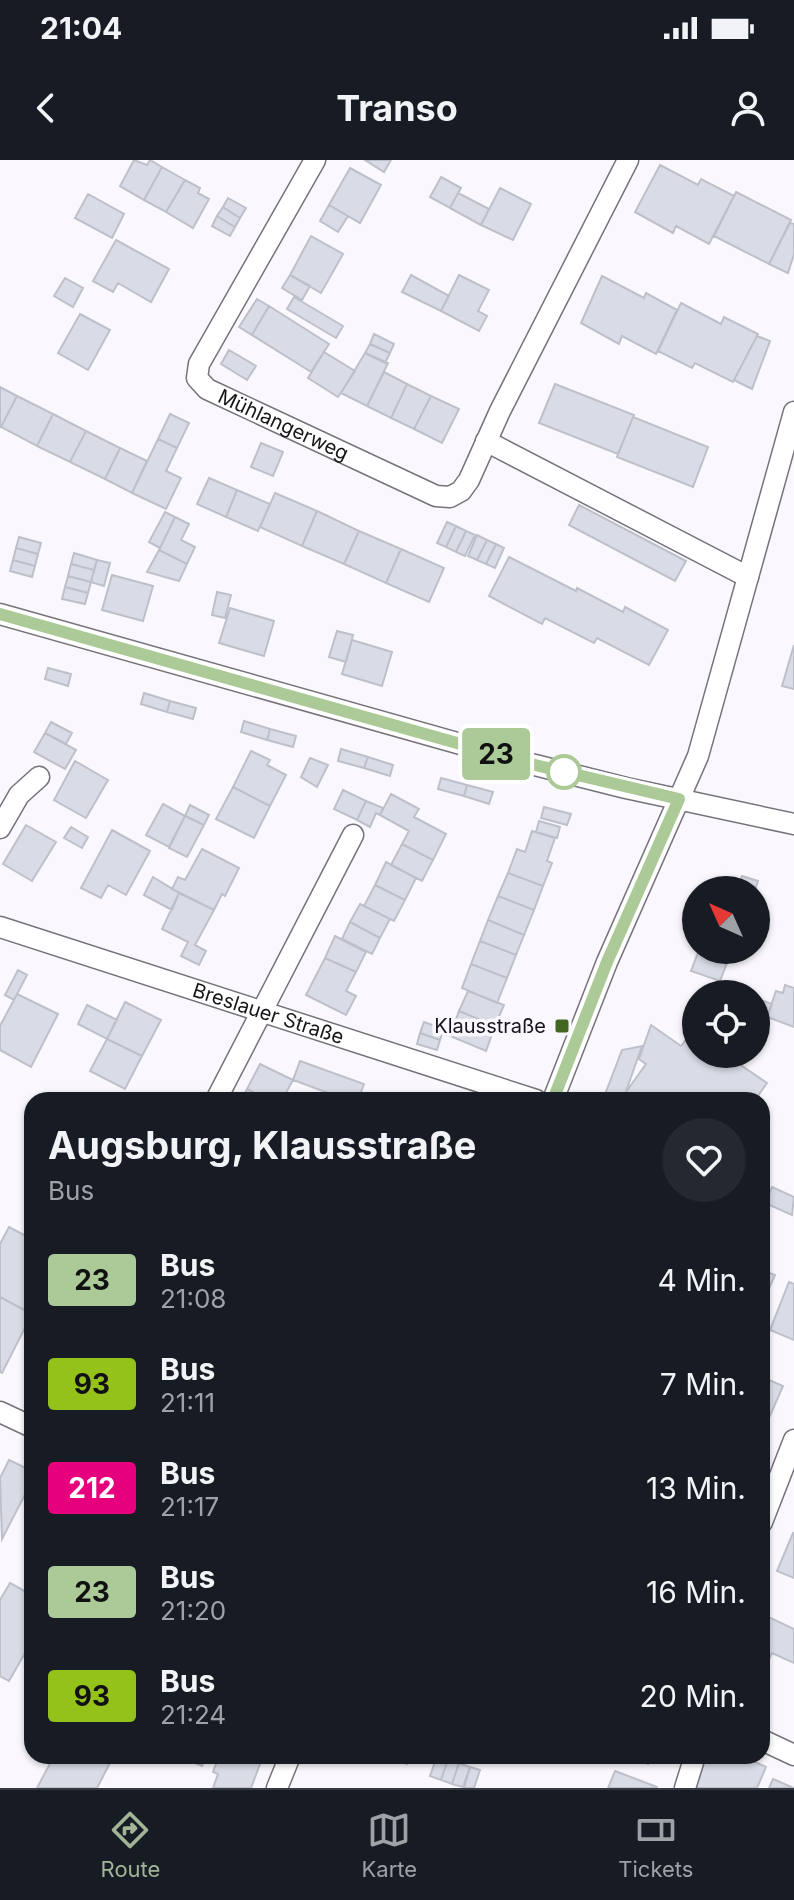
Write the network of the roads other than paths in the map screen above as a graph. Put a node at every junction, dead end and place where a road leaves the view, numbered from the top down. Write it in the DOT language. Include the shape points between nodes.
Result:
graph roads {
  1 [pos="315,160"];
  2 [pos="628,160"];
  3 [pos="794,412"];
  4 [pos="486,441"];
  5 [pos="748,577"];
  6 [pos="0,614"];
  7 [pos="39,777"];
  8 [pos="679,799"];
  9 [pos="794,824"];
  10 [pos="0,828"];
  11 [pos="353,835"];
  12 [pos="0,927"];
  13 [pos="261,1012"];
  14 [pos="220,1092"];
  15 [pos="511,1092"];
  16 [pos="556,1092"];
  17 [pos="0,1412"];
  18 [pos="24,1423"];
  19 [pos="794,1440"];
  20 [pos="770,1502"];
  21 [pos="770,1744"];
  22 [pos="794,1755"];
  23 [pos="287,1764"];
  24 [pos="692,1764"];
  25 [pos="277,1788"];
  26 [pos="685,1788"];
  1 -- 4 [label="street, Mühlangerweg" via="199,364 197,378 207,389 436,496 461,491"];
  2 -- 4 [label="street, Mühlangerweg"];
  3 -- 5 [label="street"];
  4 -- 5 [label="street"];
  5 -- 8 [label="street" via="698,756"];
  6 -- 8 [label="street" via="535,765"];
  7 -- 10 [label="street" via="19,795"];
  8 -- 9 [label="street"];
  8 -- 16 [label="street"];
  11 -- 13 [label="street"];
  12 -- 13 [label="street, Breslauer Straße"];
  13 -- 14 [label="street"];
  13 -- 15 [label="street, Breslauer Straße"];
  17 -- 18 [label="street"];
  19 -- 20 [label="street"];
  21 -- 22 [label="street"];
  23 -- 25 [label="street"];
  24 -- 26 [label="street"];
}
